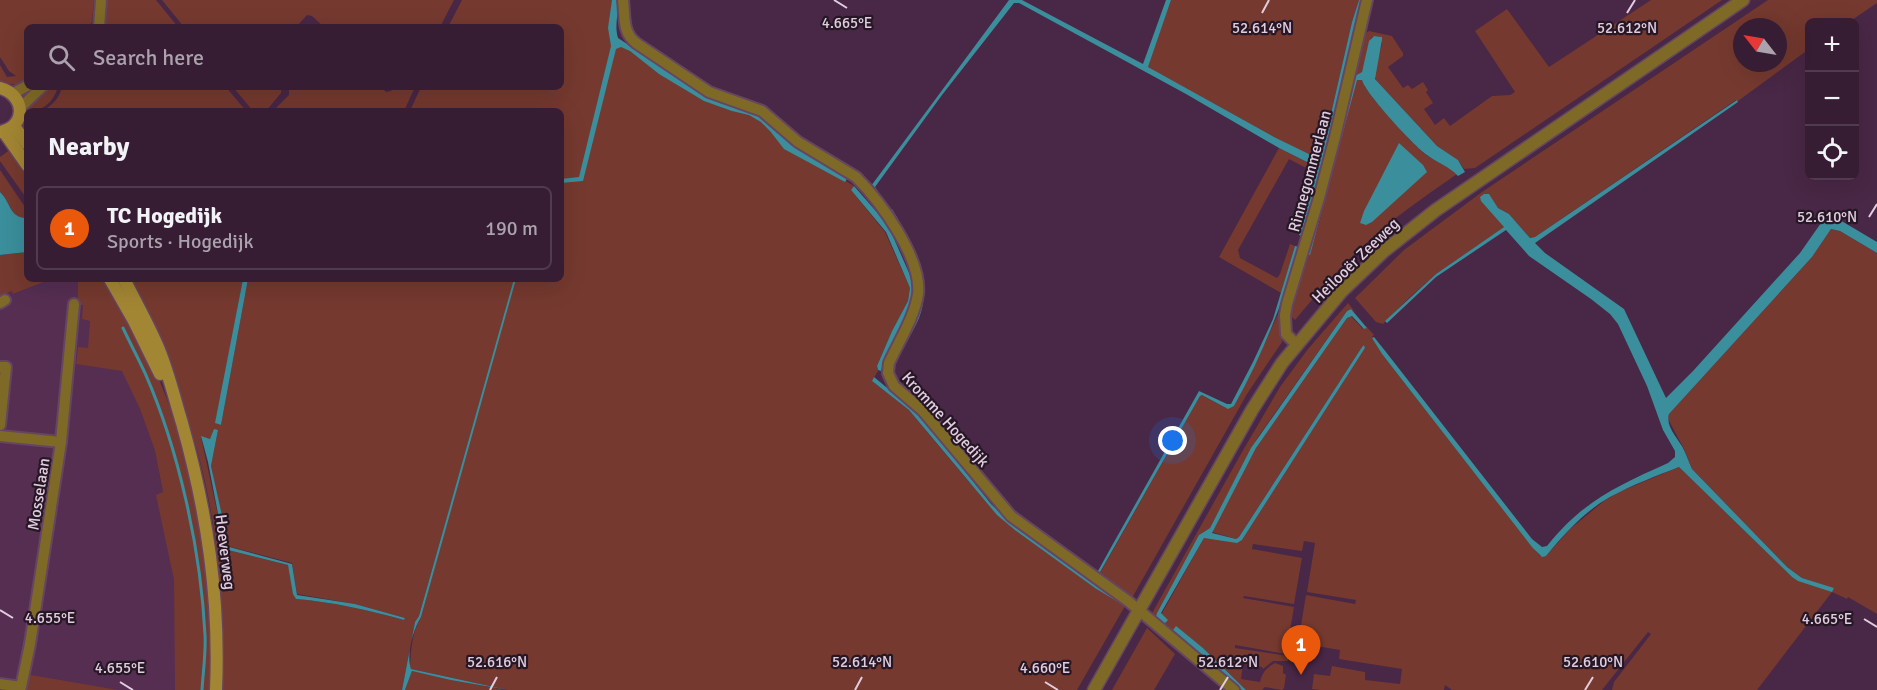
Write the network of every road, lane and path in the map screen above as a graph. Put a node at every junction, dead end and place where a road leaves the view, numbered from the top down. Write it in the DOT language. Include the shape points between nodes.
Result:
graph roads {
  1 [pos="100,0"];
  2 [pos="623,0"];
  3 [pos="1367,0"];
  4 [pos="1743,0"];
  5 [pos="99,24"];
  6 [pos="0,88"];
  7 [pos="24,88"];
  8 [pos="39,90"];
  9 [pos="12,94"];
  10 [pos="20,108"];
  11 [pos="6,130"];
  12 [pos="24,142"];
  13 [pos="24,160"];
  14 [pos="112,282"];
  15 [pos="126,282"];
  16 [pos="74,304"];
  17 [pos="1297,345"];
  18 [pos="0,367"];
  19 [pos="182,422"];
  20 [pos="0,425"];
  21 [pos="0,436"];
  22 [pos="61,442"];
  23 [pos="1140,611"];
  24 [pos="0,684"];
  25 [pos="216,690"];
  26 [pos="1094,690"];
  27 [pos="1234,690"];
  1 -- 5 [label="street"];
  2 -- 23 [label="street, Kromme Hogedijk" via="628,36 636,43 709,92 767,114 798,142 856,177 882,207 904,244 918,286 914,310 889,363 891,381 923,411 1011,516"];
  3 -- 17 [label="street, Rinnegommerlaan" via="1333,147 1287,304 1286,334"];
  4 -- 17 [label="street, Heilooër Zeeweg" via="1407,232 1342,291"];
  6 -- 9 [label="main road"];
  7 -- 9 [label="street"];
  8 -- 10 [label="street"];
  9 -- 10 [label="main road"];
  10 -- 11 [label="main road" via="18,120"];
  11 -- 12 [label="main road"];
  11 -- 13 [label="main road"];
  14 -- 19 [label="main road, Hoeverweg"];
  15 -- 19 [label="main road, Hoeverweg" via="157,345"];
  16 -- 22 [label="street, Mosselaan"];
  17 -- 23 [label="street, Heilooër Zeeweg" via="1252,410"];
  18 -- 20 [label="street" via="6,367"];
  19 -- 25 [label="main road, Hoeverweg" via="199,483 212,558"];
  21 -- 22 [label="street"];
  22 -- 24 [label="street, Mosselaan" via="21,687"];
  23 -- 26 [label="street, Heilooër Zeeweg"];
  23 -- 27 [label="street, Kromme Hogedijk"];
}
